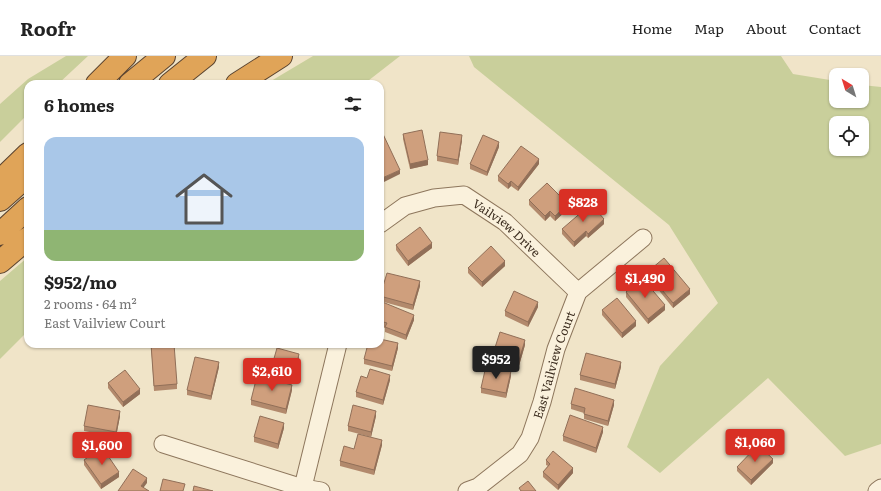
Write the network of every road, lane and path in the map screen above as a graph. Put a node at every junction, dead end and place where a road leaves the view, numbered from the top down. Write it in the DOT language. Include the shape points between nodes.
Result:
graph roads {
  1 [pos="125,56"];
  2 [pos="164,56"];
  3 [pos="205,56"];
  4 [pos="281,56"];
  5 [pos="101,80"];
  6 [pos="134,80"];
  7 [pos="175,80"];
  8 [pos="243,80"];
  9 [pos="24,158"];
  10 [pos="24,179"];
  11 [pos="0,181"];
  12 [pos="0,200"];
  13 [pos="24,212"];
  14 [pos="384,221"];
  15 [pos="0,234"];
  16 [pos="643,238"];
  17 [pos="24,241"];
  18 [pos="0,262"];
  19 [pos="578,292"];
  20 [pos="337,348"];
  21 [pos="163,444"];
  22 [pos="881,488"];
  23 [pos="302,489"];
  24 [pos="321,491"];
  25 [pos="467,491"];
  26 [pos="877,491"];
  1 -- 5 [label="highway"];
  2 -- 6 [label="highway"];
  3 -- 7 [label="highway"];
  4 -- 8 [label="highway"];
  9 -- 11 [label="highway"];
  10 -- 12 [label="highway"];
  13 -- 15 [label="highway"];
  14 -- 19 [label="street, Vailview Drive" via="405,206 434,198 464,195 505,222"];
  16 -- 19 [label="street, East Vailview Court"];
  17 -- 18 [label="highway"];
  19 -- 25 [label="street, East Vailview Court" via="556,350 530,438 520,454 478,487"];
  20 -- 23 [label="street"];
  21 -- 23 [label="street"];
  22 -- 26 [label="street"];
  23 -- 24 [label="street"];
}
